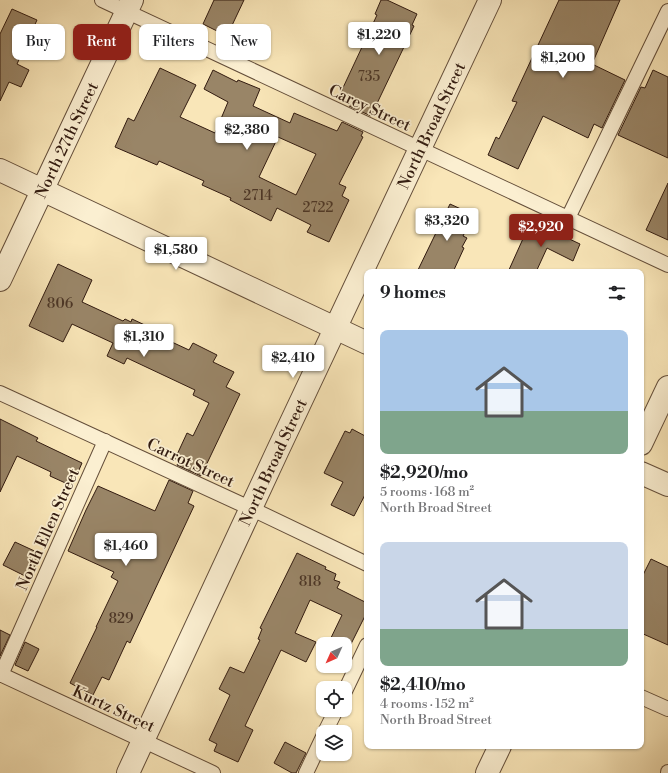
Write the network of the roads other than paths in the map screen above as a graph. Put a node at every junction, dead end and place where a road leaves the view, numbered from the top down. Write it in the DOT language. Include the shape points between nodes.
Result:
graph roads {
  1 [pos="102,0"];
  2 [pos="490,0"];
  3 [pos="129,6"];
  4 [pos="668,11"];
  5 [pos="420,149"];
  6 [pos="0,170"];
  7 [pos="43,189"];
  8 [pos="568,218"];
  9 [pos="668,265"];
  10 [pos="0,280"];
  11 [pos="336,328"];
  12 [pos="364,342"];
  13 [pos="668,387"];
  14 [pos="0,393"];
  15 [pos="644,438"];
  16 [pos="105,441"];
  17 [pos="644,474"];
  18 [pos="668,485"];
  19 [pos="252,509"];
  20 [pos="364,563"];
  21 [pos="364,651"];
  22 [pos="1,674"];
  23 [pos="350,681"];
  24 [pos="644,697"];
  25 [pos="668,709"];
  26 [pos="144,741"];
  27 [pos="499,749"];
  28 [pos="316,752"];
  29 [pos="128,773"];
  30 [pos="213,773"];
  31 [pos="306,773"];
  32 [pos="487,773"];
  1 -- 3 [label="lane, Carey Street"];
  2 -- 5 [label="street, North Broad Street"];
  3 -- 5 [label="lane, Carey Street"];
  3 -- 7 [label="street, North 27th Street"];
  4 -- 8 [label="lane"];
  5 -- 8 [label="lane, Carey Street"];
  5 -- 11 [label="street, North Broad Street"];
  6 -- 7 [label="street"];
  7 -- 10 [label="street, North 27th Street"];
  7 -- 11 [label="street"];
  8 -- 9 [label="lane, Carey Street"];
  11 -- 12 [label="street"];
  11 -- 19 [label="street, North Broad Street"];
  13 -- 15 [label="street"];
  14 -- 16 [label="lane, Carrot Street"];
  16 -- 19 [label="lane, Carrot Street"];
  16 -- 22 [label="lane, North Ellen Street"];
  17 -- 18 [label="street"];
  19 -- 20 [label="lane, Carrot Street"];
  19 -- 26 [label="street, North Broad Street"];
  21 -- 23 [label="lane"];
  22 -- 26 [label="lane, Kurtz Street"];
  24 -- 25 [label="lane"];
  26 -- 29 [label="street, North Broad Street"];
  26 -- 30 [label="lane, Kurtz Street"];
  27 -- 32 [label="street"];
  28 -- 31 [label="lane"];
}
